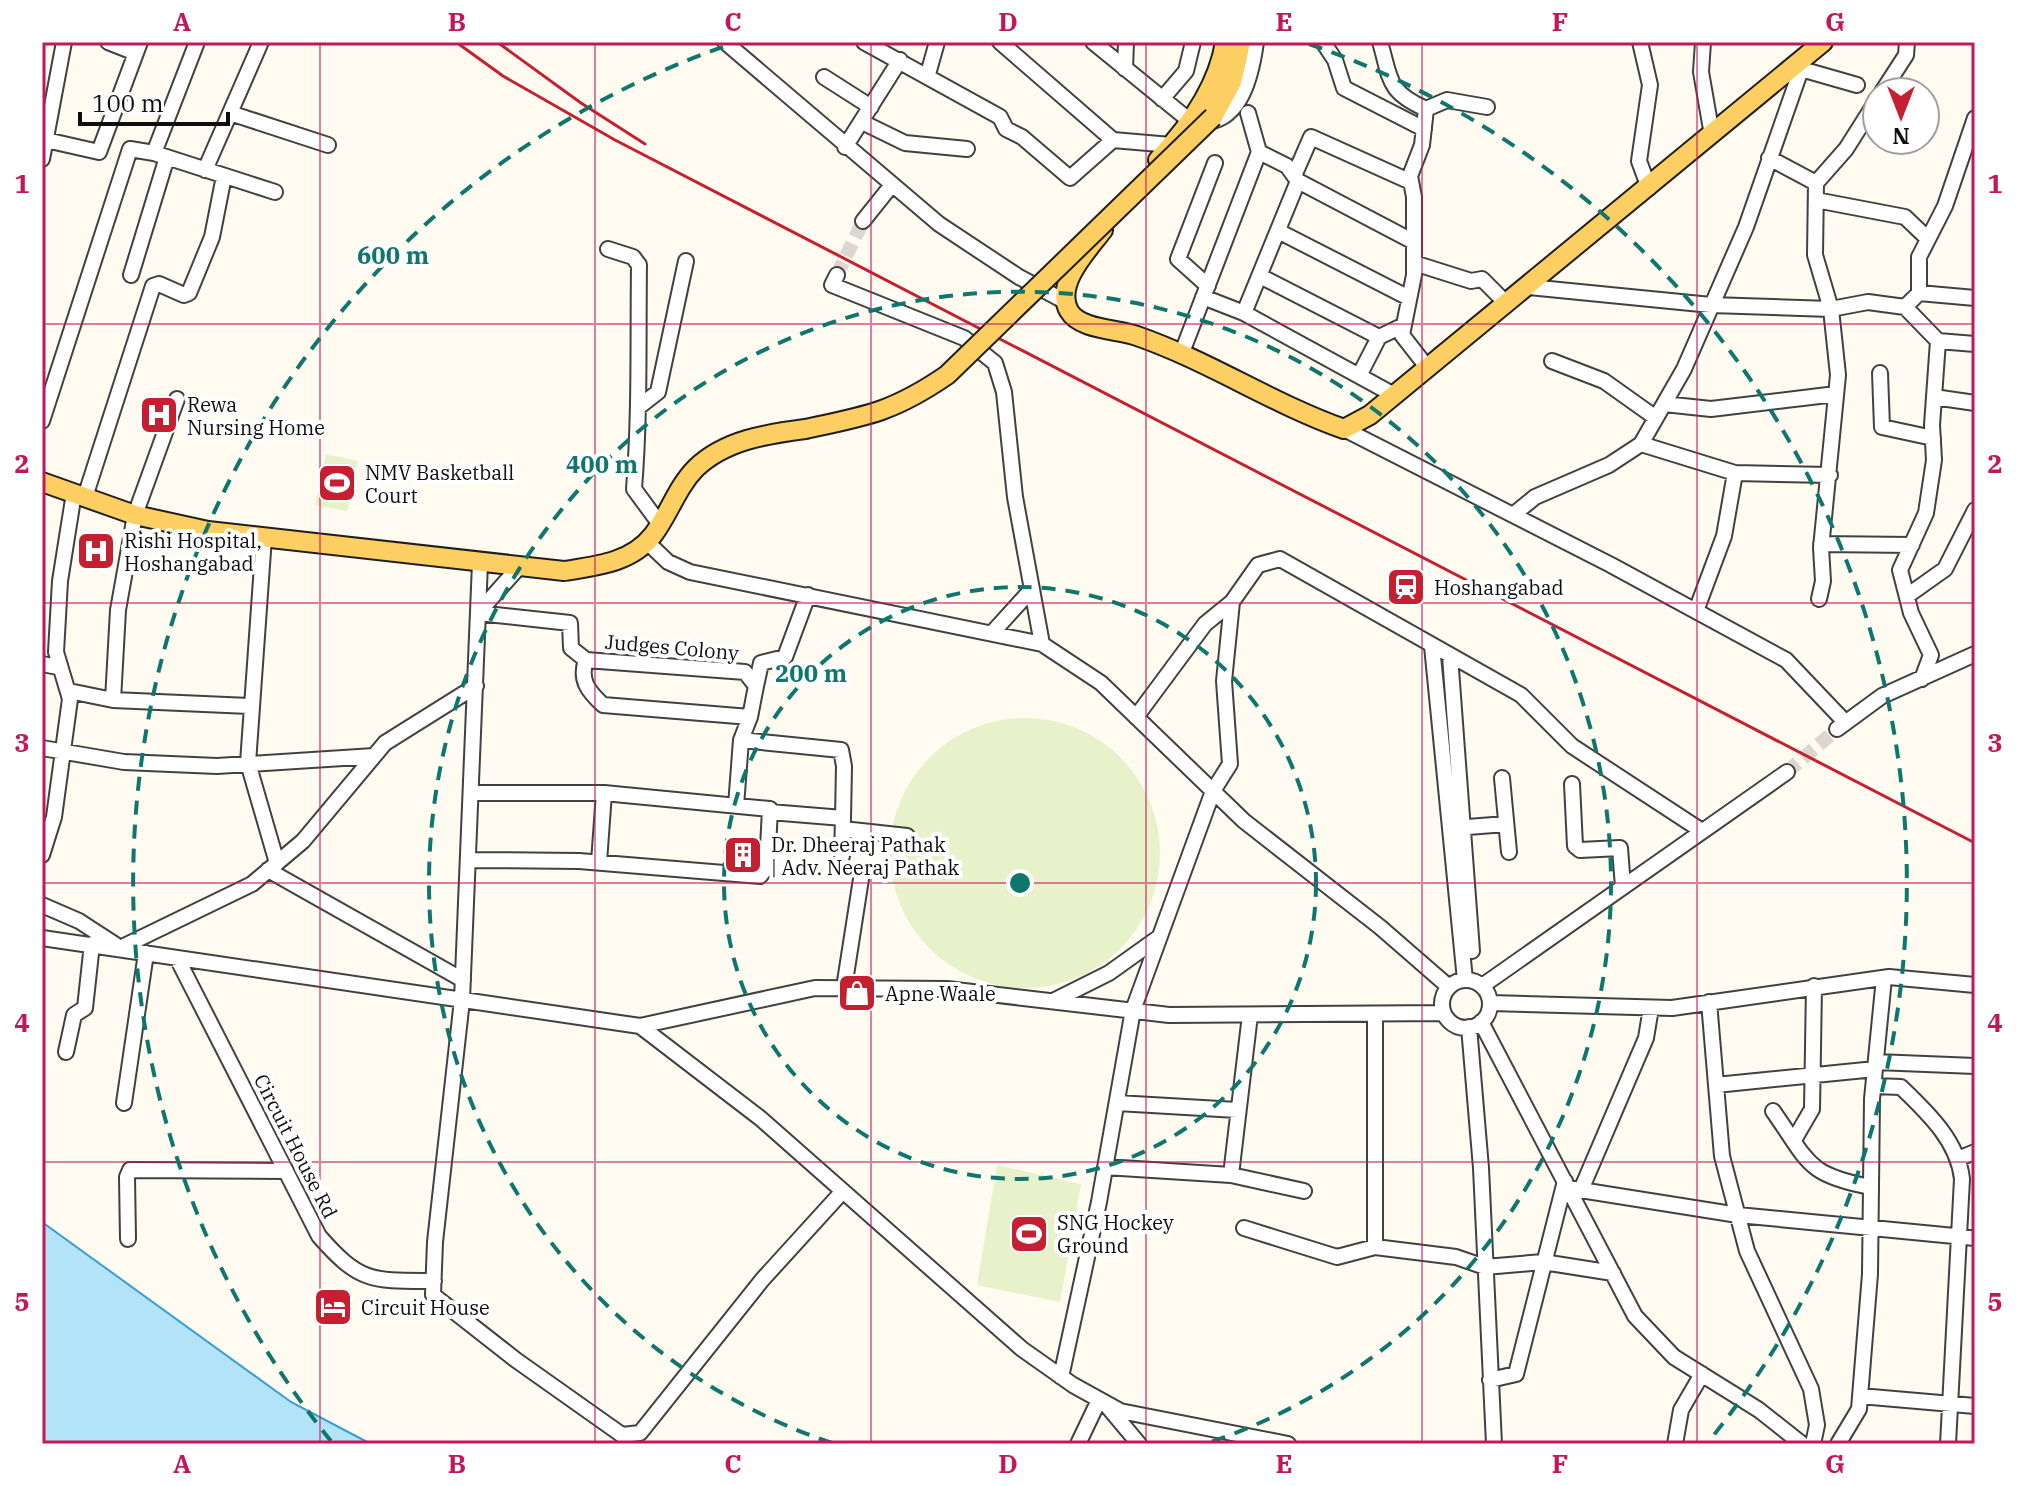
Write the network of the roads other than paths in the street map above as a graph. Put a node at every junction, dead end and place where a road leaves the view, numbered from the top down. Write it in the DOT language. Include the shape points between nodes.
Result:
graph roads {
  1 [pos="64,42"];
  2 [pos="108,42"];
  3 [pos="197,42"];
  4 [pos="261,42"];
  5 [pos="725,42"];
  6 [pos="864,42"];
  7 [pos="937,42"];
  8 [pos="1000,42"];
  9 [pos="1093,42"];
  10 [pos="1126,42"];
  11 [pos="1193,42"];
  12 [pos="1225,42"];
  13 [pos="1241,42"];
  14 [pos="1256,42"];
  15 [pos="1323,42"];
  16 [pos="1380,42"];
  17 [pos="1640,42"];
  18 [pos="1703,42"];
  19 [pos="1823,42"];
  20 [pos="1907,42"];
  21 [pos="138,47"];
  22 [pos="741,48"];
  23 [pos="1803,55"];
  24 [pos="900,60"];
  25 [pos="1125,69"];
  26 [pos="928,74"];
  27 [pos="1892,76"];
  28 [pos="824,77"];
  29 [pos="1857,85"];
  30 [pos="1162,99"];
  31 [pos="871,107"];
  32 [pos="1487,107"];
  33 [pos="1426,109"];
  34 [pos="230,113"];
  35 [pos="1248,113"];
  36 [pos="1975,118"];
  37 [pos="1190,121"];
  38 [pos="862,122"];
  39 [pos="1861,125"];
  40 [pos="1424,129"];
  41 [pos="1712,135"];
  42 [pos="46,140"];
  43 [pos="1113,140"];
  44 [pos="328,145"];
  45 [pos="1171,145"];
  46 [pos="845,147"];
  47 [pos="967,149"];
  48 [pos="99,152"];
  49 [pos="1259,152"];
  50 [pos="160,155"];
  51 [pos="42,157"];
  52 [pos="1769,158"];
  53 [pos="125,160"];
  54 [pos="1215,163"];
  55 [pos="205,170"];
  56 [pos="224,176"];
  57 [pos="1296,178"];
  58 [pos="1411,182"];
  59 [pos="1816,183"];
  60 [pos="891,186"];
  61 [pos="1649,188"];
  62 [pos="275,192"];
  63 [pos="1816,200"];
  64 [pos="863,221"];
  65 [pos="1278,231"];
  66 [pos="1927,238"];
  67 [pos="1414,242"];
  68 [pos="608,249"];
  69 [pos="686,261"];
  70 [pos="1414,263"];
  71 [pos="131,275"];
  72 [pos="837,275"];
  73 [pos="1260,276"];
  74 [pos="1529,287"];
  75 [pos="1206,292"];
  76 [pos="1919,293"];
  77 [pos="1409,298"];
  78 [pos="1975,298"];
  79 [pos="1068,303"];
  80 [pos="1507,304"];
  81 [pos="1711,305"];
  82 [pos="1905,307"];
  83 [pos="1831,309"];
  84 [pos="1244,313"];
  85 [pos="1404,325"];
  86 [pos="1379,337"];
  87 [pos="1938,341"];
  88 [pos="1975,344"];
  89 [pos="1181,355"];
  90 [pos="1552,361"];
  91 [pos="1427,367"];
  92 [pos="1880,373"];
  93 [pos="1360,374"];
  94 [pos="1836,394"];
  95 [pos="1394,395"];
  96 [pos="1934,397"];
  97 [pos="177,399"];
  98 [pos="1975,403"];
  99 [pos="1664,404"];
  100 [pos="640,406"];
  101 [pos="1656,418"];
  102 [pos="42,421"];
  103 [pos="1344,429"];
  104 [pos="1933,438"];
  105 [pos="1641,444"];
  106 [pos="1735,473"];
  107 [pos="1830,475"];
  108 [pos="42,482"];
  109 [pos="80,495"];
  110 [pos="1975,510"];
  111 [pos="135,515"];
  112 [pos="1513,515"];
  113 [pos="659,523"];
  114 [pos="264,537"];
  115 [pos="646,541"];
  116 [pos="1821,544"];
  117 [pos="1912,545"];
  118 [pos="480,563"];
  119 [pos="519,567"];
  120 [pos="1032,589"];
  121 [pos="808,595"];
  122 [pos="1907,596"];
  123 [pos="1819,599"];
  124 [pos="1232,602"];
  125 [pos="1696,611"];
  126 [pos="478,613"];
  127 [pos="993,632"];
  128 [pos="1042,644"];
  129 [pos="1432,646"];
  130 [pos="1975,654"];
  131 [pos="1450,656"];
  132 [pos="586,660"];
  133 [pos="42,664"];
  134 [pos="58,667"];
  135 [pos="1922,679"];
  136 [pos="476,686"];
  137 [pos="756,686"];
  138 [pos="69,691"];
  139 [pos="113,700"];
  140 [pos="249,706"];
  141 [pos="750,717"];
  142 [pos="1136,717"];
  143 [pos="741,740"];
  144 [pos="42,748"];
  145 [pos="64,752"];
  146 [pos="374,756"];
  147 [pos="248,763"];
  148 [pos="1787,772"];
  149 [pos="1502,778"];
  150 [pos="1572,784"];
  151 [pos="1213,791"];
  152 [pos="472,793"];
  153 [pos="604,793"];
  154 [pos="736,806"];
  155 [pos="770,812"];
  156 [pos="843,823"];
  157 [pos="1506,824"];
  158 [pos="1457,828"];
  159 [pos="1702,831"];
  160 [pos="907,836"];
  161 [pos="1509,852"];
  162 [pos="42,855"];
  163 [pos="842,856"];
  164 [pos="469,860"];
  165 [pos="599,862"];
  166 [pos="273,866"];
  167 [pos="861,879"];
  168 [pos="1623,887"];
  169 [pos="42,905"];
  170 [pos="42,938"];
  171 [pos="1159,938"];
  172 [pos="92,944"];
  173 [pos="119,948"];
  174 [pos="146,953"];
  175 [pos="177,958"];
  176 [pos="1884,978"];
  177 [pos="463,980"];
  178 [pos="1474,982"];
  179 [pos="1975,985"];
  180 [pos="1814,986"];
  181 [pos="1449,987"];
  182 [pos="844,988"];
  183 [pos="462,1000"];
  184 [pos="1052,1001"];
  185 [pos="1709,1002"];
  186 [pos="1490,1003"];
  187 [pos="1651,1008"];
  188 [pos="1133,1010"];
  189 [pos="1444,1013"];
  190 [pos="1375,1014"];
  191 [pos="1250,1015"];
  192 [pos="1475,1025"];
  193 [pos="640,1026"];
  194 [pos="66,1052"];
  195 [pos="1876,1066"];
  196 [pos="1975,1066"];
  197 [pos="1814,1075"];
  198 [pos="1716,1085"];
  199 [pos="1874,1086"];
  200 [pos="124,1103"];
  201 [pos="1117,1103"];
  202 [pos="1237,1110"];
  203 [pos="1773,1111"];
  204 [pos="1794,1140"];
  205 [pos="1975,1152"];
  206 [pos="1960,1158"];
  207 [pos="1105,1167"];
  208 [pos="286,1171"];
  209 [pos="1231,1175"];
  210 [pos="1572,1186"];
  211 [pos="1871,1187"];
  212 [pos="843,1191"];
  213 [pos="1304,1191"];
  214 [pos="1738,1215"];
  215 [pos="1871,1227"];
  216 [pos="1244,1228"];
  217 [pos="1958,1235"];
  218 [pos="1975,1238"];
  219 [pos="128,1239"];
  220 [pos="1375,1247"];
  221 [pos="1543,1262"];
  222 [pos="1485,1267"];
  223 [pos="1613,1273"];
  224 [pos="434,1281"];
  225 [pos="1702,1374"];
  226 [pos="1061,1377"];
  227 [pos="1490,1380"];
  228 [pos="1860,1396"];
  229 [pos="1102,1402"];
  230 [pos="1950,1405"];
  231 [pos="1975,1406"];
  232 [pos="1078,1444"];
  233 [pos="1139,1444"];
  234 [pos="1288,1444"];
  235 [pos="1494,1444"];
  236 [pos="1675,1444"];
  237 [pos="1802,1444"];
  238 [pos="1813,1444"];
  239 [pos="1838,1444"];
  240 [pos="1948,1444"];
  1 -- 42 [label="street"];
  2 -- 21 [label="street"];
  3 -- 50 [label="street"];
  4 -- 34 [label="street"];
  5 -- 22 [label="street"];
  6 -- 24 [label="street"];
  7 -- 26 [label="street"];
  8 -- 43 [label="street"];
  9 -- 25 [label="street"];
  10 -- 25 [label="street"];
  11 -- 30 [label="street" via="1186,71"];
  12 -- 37 [label="main road" via="1221,68"];
  13 -- 113 [label="main road, bridge" via="1232,82 1213,117 947,375 878,414 736,443 697,467"];
  14 -- 37 [label="street" via="1244,92 1228,115 1216,121"];
  15 -- 40 [label="street" via="1344,88"];
  16 -- 33 [label="street" via="1389,82"];
  17 -- 61 [label="street" via="1650,85 1639,161"];
  18 -- 41 [label="street" via="1701,72"];
  19 -- 23 [label="main road"];
  20 -- 27 [label="street" via="1906,55"];
  21 -- 48 [label="street"];
  22 -- 46 [label="street"];
  23 -- 29 [label="street"];
  23 -- 41 [label="main road"];
  23 -- 52 [label="street"];
  24 -- 26 [label="street"];
  24 -- 31 [label="street"];
  25 -- 30 [label="street"];
  26 -- 43 [label="street" via="1000,117 1006,129 1070,178"];
  28 -- 31 [label="street"];
  30 -- 37 [label="street"];
  31 -- 38 [label="street"];
  32 -- 33 [label="street" via="1447,100"];
  33 -- 40 [label="street"];
  34 -- 44 [label="street"];
  34 -- 55 [label="street"];
  35 -- 49 [label="street"];
  36 -- 66 [label="street" via="1945,206"];
  37 -- 45 [label="main road"];
  38 -- 46 [label="street"];
  38 -- 47 [label="street" via="905,143"];
  39 -- 59 [label="street"];
  40 -- 58 [label="street"];
  41 -- 61 [label="main road"];
  42 -- 48 [label="street"];
  42 -- 51 [label="street"];
  43 -- 45 [label="street"];
  45 -- 79 [label="main road" via="1070,276"];
  46 -- 60 [label="street"];
  48 -- 53 [label="street"];
  49 -- 57 [label="street" via="1287,166"];
  49 -- 75 [label="street"];
  50 -- 53 [label="street" via="134,148"];
  50 -- 55 [label="street"];
  50 -- 71 [label="street"];
  52 -- 59 [label="street"];
  52 -- 81 [label="street"];
  53 -- 102 [label="street"];
  54 -- 75 [label="street" via="1178,259"];
  55 -- 56 [label="street"];
  56 -- 62 [label="street"];
  56 -- 109 [label="street" via="212,237 189,293 153,286"];
  57 -- 58 [label="street" via="1311,137"];
  57 -- 65 [label="street"];
  57 -- 67 [label="street"];
  58 -- 67 [label="street"];
  59 -- 63 [label="street"];
  60 -- 64 [label="street"];
  60 -- 79 [label="street" via="1019,277"];
  61 -- 74 [label="main road"];
  63 -- 66 [label="street" via="1905,217"];
  63 -- 83 [label="street" via="1815,255"];
  65 -- 73 [label="street"];
  65 -- 77 [label="street"];
  66 -- 76 [label="street" via="1919,257"];
  67 -- 70 [label="street"];
  68 -- 100 [label="street" via="633,257 639,265"];
  69 -- 100 [label="street" via="658,392"];
  70 -- 77 [label="street"];
  70 -- 80 [label="street" via="1471,281 1482,279"];
  72 -- 120 [label="street" via="832,285 964,338 995,363 1004,392"];
  73 -- 84 [label="street"];
  73 -- 86 [label="street"];
  74 -- 80 [label="main road"];
  74 -- 81 [label="street"];
  75 -- 84 [label="street"];
  75 -- 89 [label="street"];
  76 -- 78 [label="street"];
  76 -- 82 [label="street"];
  77 -- 85 [label="street"];
  79 -- 89 [label="main road" via="1081,322 1136,335"];
  80 -- 91 [label="main road"];
  81 -- 83 [label="street"];
  81 -- 99 [label="street"];
  82 -- 83 [label="street" via="1868,302"];
  82 -- 87 [label="street"];
  83 -- 94 [label="street"];
  84 -- 93 [label="street"];
  85 -- 86 [label="street"];
  85 -- 91 [label="street" via="1402,335"];
  86 -- 93 [label="street"];
  87 -- 88 [label="street"];
  87 -- 96 [label="street"];
  89 -- 103 [label="main road"];
  90 -- 101 [label="street" via="1604,381"];
  91 -- 95 [label="main road"];
  92 -- 104 [label="street" via="1882,427"];
  93 -- 95 [label="street"];
  94 -- 99 [label="street" via="1711,409"];
  94 -- 107 [label="street"];
  95 -- 103 [label="main road"];
  96 -- 98 [label="street"];
  96 -- 104 [label="street"];
  97 -- 111 [label="street"];
  99 -- 101 [label="street"];
  100 -- 113 [label="street" via="634,489"];
  101 -- 105 [label="street"];
  103 -- 112 [label="street"];
  104 -- 117 [label="street" via="1926,513"];
  105 -- 106 [label="street"];
  105 -- 112 [label="street" via="1609,465 1535,497"];
  106 -- 107 [label="street"];
  106 -- 125 [label="street" via="1724,536"];
  107 -- 116 [label="street"];
  108 -- 109 [label="main road"];
  109 -- 111 [label="main road"];
  109 -- 134 [label="street" via="60,581"];
  110 -- 122 [label="street" via="1945,569"];
  111 -- 114 [label="main road"];
  111 -- 139 [label="street" via="118,610"];
  112 -- 125 [label="street"];
  113 -- 115 [label="main road"];
  114 -- 118 [label="main road"];
  114 -- 140 [label="street"];
  115 -- 119 [label="main road" via="608,564 564,571"];
  115 -- 121 [label="street" via="668,562 690,572"];
  116 -- 117 [label="street"];
  116 -- 123 [label="street"];
  117 -- 122 [label="street" via="1900,570"];
  118 -- 119 [label="main road"];
  118 -- 126 [label="street"];
  119 -- 126 [label="street"];
  120 -- 127 [label="street"];
  120 -- 128 [label="street"];
  121 -- 127 [label="street"];
  121 -- 137 [label="street" via="785,657 761,663"];
  122 -- 135 [label="street" via="1931,655"];
  124 -- 129 [label="street" via="1250,572 1280,559"];
  124 -- 142 [label="street" via="1205,624"];
  124 -- 151 [label="street" via="1224,681 1230,764"];
  125 -- 135 [label="street" via="1786,660 1841,726 1882,696"];
  126 -- 132 [label="street, Judges Colony" via="570,623 571,648"];
  126 -- 136 [label="street"];
  127 -- 128 [label="street"];
  128 -- 142 [label="street" via="1101,683"];
  129 -- 131 [label="street"];
  129 -- 158 [label="street"];
  130 -- 135 [label="street"];
  131 -- 158 [label="street"];
  131 -- 159 [label="street" via="1521,695 1572,746"];
  132 -- 137 [label="street, Judges Colony" via="745,672"];
  132 -- 141 [label="street, Judges Colony" via="586,688 603,705"];
  133 -- 134 [label="street"];
  134 -- 138 [label="street"];
  136 -- 146 [label="street" via="385,743"];
  136 -- 152 [label="street"];
  137 -- 141 [label="street, Judges Colony"];
  138 -- 139 [label="street"];
  138 -- 145 [label="street"];
  139 -- 140 [label="street"];
  140 -- 147 [label="street"];
  141 -- 143 [label="street"];
  142 -- 151 [label="street"];
  143 -- 154 [label="street"];
  143 -- 156 [label="street" via="841,750"];
  144 -- 145 [label="street"];
  145 -- 147 [label="street" via="124,762"];
  145 -- 162 [label="street"];
  146 -- 147 [label="street"];
  146 -- 166 [label="street" via="303,841"];
  147 -- 166 [label="street"];
  148 -- 159 [label="street"];
  149 -- 157 [label="street"];
  150 -- 168 [label="street" via="1575,846 1620,848"];
  151 -- 171 [label="street"];
  151 -- 181 [label="street"];
  152 -- 153 [label="street"];
  152 -- 164 [label="street"];
  153 -- 154 [label="street"];
  153 -- 165 [label="street"];
  154 -- 155 [label="street"];
  155 -- 156 [label="street"];
  155 -- 165 [label="street" via="767,867 760,876"];
  156 -- 160 [label="street"];
  156 -- 163 [label="street"];
  157 -- 158 [label="street"];
  157 -- 161 [label="street"];
  158 -- 178 [label="street"];
  159 -- 168 [label="street"];
  164 -- 165 [label="street"];
  164 -- 177 [label="street"];
  166 -- 173 [label="street" via="252,884"];
  166 -- 177 [label="street"];
  167 -- 182 [label="street"];
  168 -- 178 [label="street"];
  169 -- 173 [label="street" via="79,921"];
  170 -- 172 [label="street"];
  171 -- 184 [label="street" via="1109,973"];
  171 -- 188 [label="street"];
  172 -- 173 [label="street"];
  172 -- 194 [label="street" via="85,1008 74,1015"];
  173 -- 174 [label="street"];
  174 -- 175 [label="street"];
  174 -- 200 [label="street"];
  175 -- 183 [label="street"];
  175 -- 208 [label="street, Circuit House Rd"];
  176 -- 179 [label="street"];
  176 -- 180 [label="street"];
  176 -- 195 [label="street"];
  177 -- 183 [label="street"];
  178 -- 181 [label="street"];
  178 -- 186 [label="street"];
  180 -- 185 [label="street"];
  180 -- 197 [label="street"];
  181 -- 189 [label="street"];
  182 -- 184 [label="street" via="947,989"];
  182 -- 193 [label="street" via="815,988"];
  183 -- 193 [label="street"];
  183 -- 224 [label="street"];
  184 -- 188 [label="street"];
  185 -- 187 [label="street"];
  185 -- 198 [label="street"];
  186 -- 187 [label="street"];
  186 -- 192 [label="street"];
  187 -- 210 [label="street" via="1646,1038"];
  188 -- 191 [label="street"];
  188 -- 201 [label="street"];
  189 -- 190 [label="street"];
  189 -- 192 [label="street" via="1458,1026"];
  190 -- 191 [label="street"];
  190 -- 220 [label="street"];
  191 -- 202 [label="street"];
  192 -- 210 [label="street"];
  192 -- 222 [label="street"];
  193 -- 212 [label="street" via="760,1118"];
  195 -- 196 [label="street"];
  195 -- 197 [label="street"];
  195 -- 199 [label="street"];
  197 -- 198 [label="street"];
  197 -- 204 [label="street" via="1812,1109"];
  198 -- 214 [label="street" via="1722,1156"];
  199 -- 206 [label="street" via="1901,1087 1927,1112"];
  199 -- 211 [label="street"];
  201 -- 202 [label="street"];
  201 -- 207 [label="street"];
  202 -- 209 [label="street"];
  203 -- 204 [label="street"];
  204 -- 211 [label="street" via="1810,1166 1838,1181"];
  205 -- 206 [label="street"];
  206 -- 217 [label="street"];
  207 -- 209 [label="street"];
  207 -- 226 [label="street"];
  208 -- 219 [label="street" via="130,1170"];
  208 -- 224 [label="street, Circuit House Rd" via="319,1236 347,1268 384,1281"];
  209 -- 213 [label="street"];
  210 -- 214 [label="street"];
  210 -- 221 [label="street"];
  210 -- 223 [label="street"];
  211 -- 215 [label="street"];
  212 -- 224 [label="street" via="762,1280 640,1433 622,1435 516,1360 433,1295"];
  212 -- 226 [label="street" via="1022,1349"];
  214 -- 215 [label="street"];
  214 -- 238 [label="street" via="1747,1251 1811,1389 1817,1425"];
  215 -- 217 [label="street"];
  215 -- 228 [label="street"];
  216 -- 220 [label="street" via="1337,1257"];
  217 -- 218 [label="street"];
  217 -- 230 [label="street"];
  220 -- 222 [label="street" via="1456,1257"];
  221 -- 222 [label="street"];
  221 -- 223 [label="street"];
  221 -- 227 [label="street" via="1516,1374"];
  222 -- 227 [label="street"];
  223 -- 225 [label="street" via="1635,1316 1674,1357"];
  225 -- 236 [label="street" via="1681,1410"];
  225 -- 237 [label="street"];
  226 -- 229 [label="street"];
  227 -- 235 [label="street"];
  228 -- 230 [label="street"];
  228 -- 239 [label="street" via="1859,1409"];
  229 -- 232 [label="street"];
  229 -- 233 [label="street"];
  229 -- 234 [label="street" via="1120,1411"];
  230 -- 231 [label="street"];
  230 -- 240 [label="street"];
}
